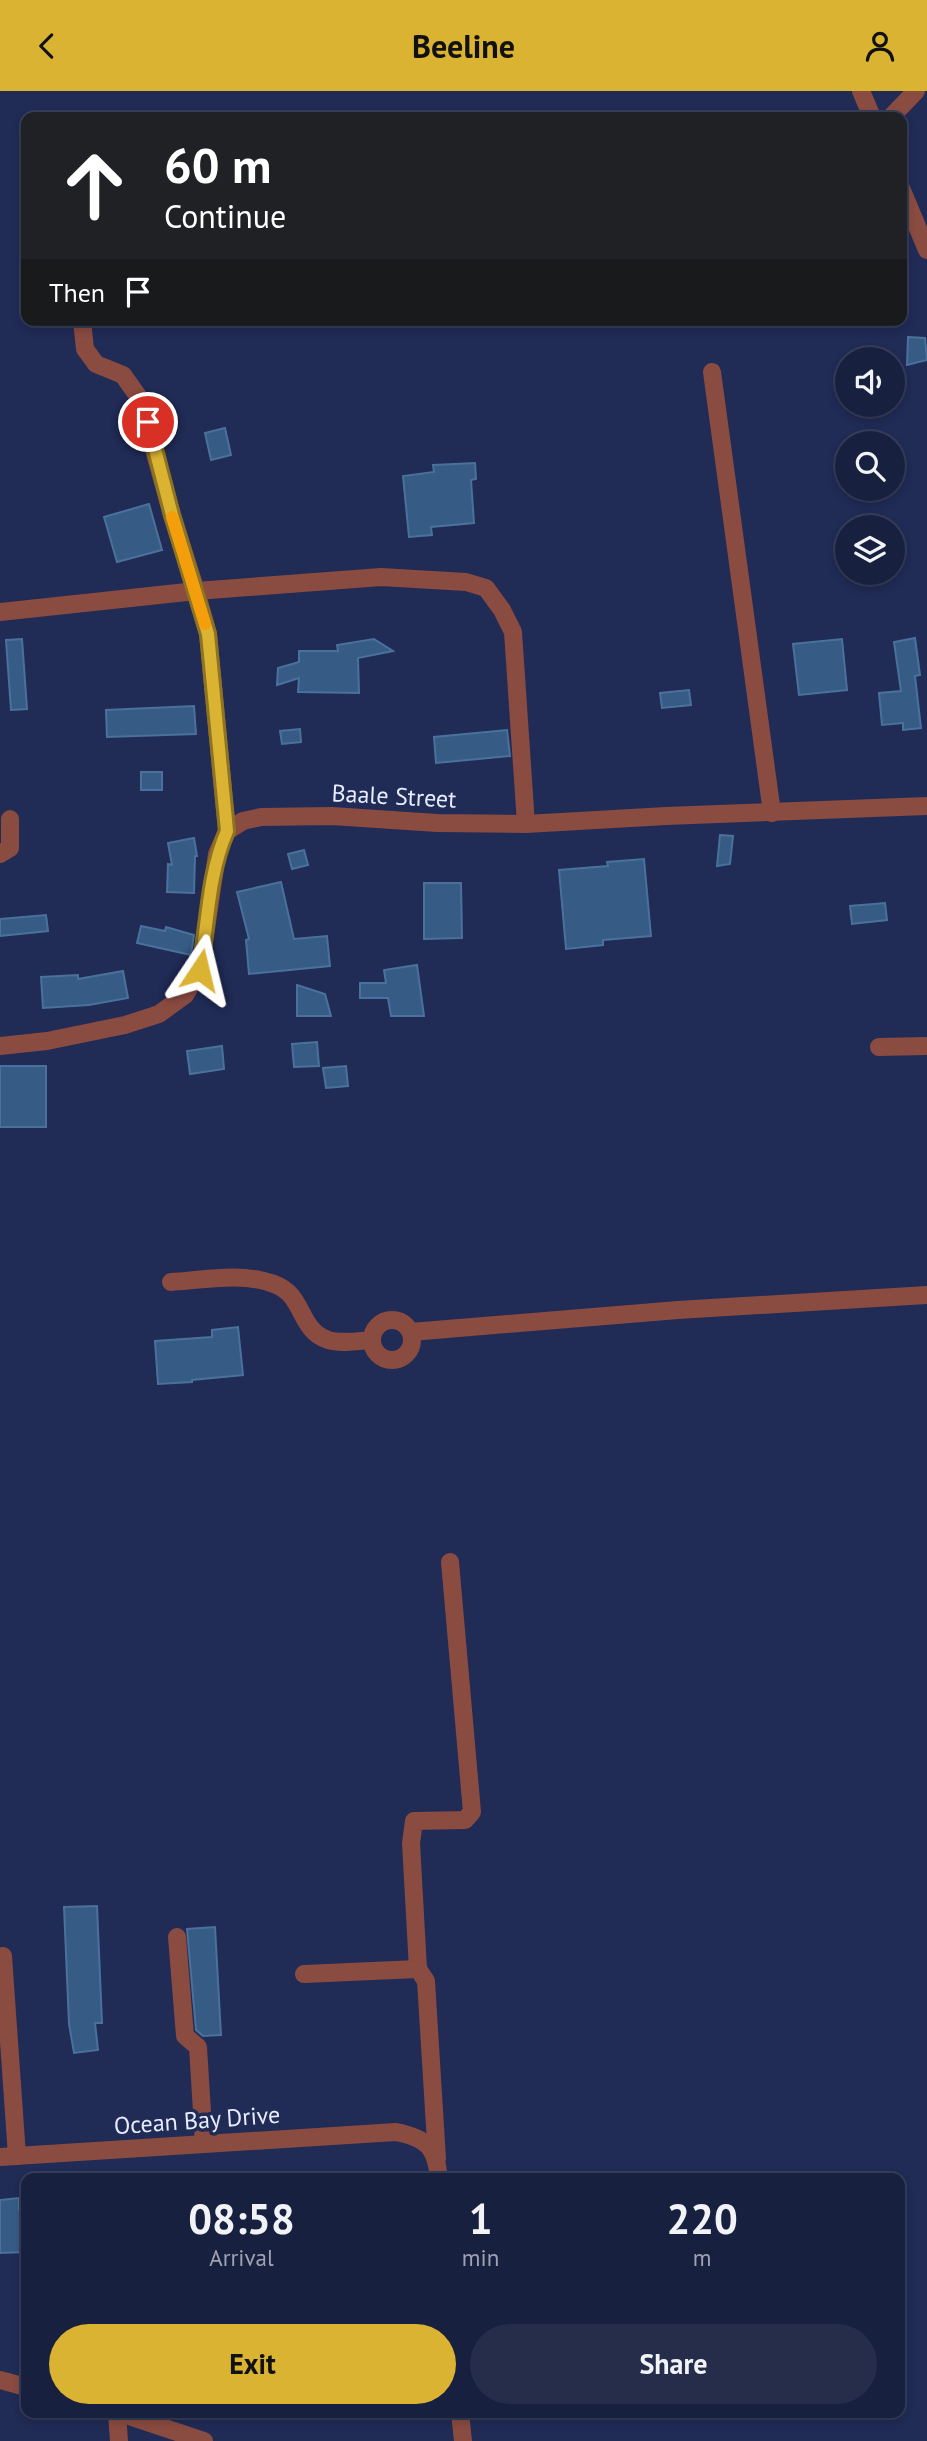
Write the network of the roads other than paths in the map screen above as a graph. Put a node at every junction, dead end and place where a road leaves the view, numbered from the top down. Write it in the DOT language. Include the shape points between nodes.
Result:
graph roads {
  1 [pos="861,91"];
  2 [pos="927,93"];
  3 [pos="911,97"];
  4 [pos="870,112"];
  5 [pos="896,112"];
  6 [pos="907,202"];
  7 [pos="927,250"];
  8 [pos="83,326"];
  9 [pos="712,372"];
  10 [pos="196,591"];
  11 [pos="0,612"];
  12 [pos="927,806"];
  13 [pos="772,813"];
  14 [pos="10,819"];
  15 [pos="527,824"];
  16 [pos="227,831"];
  17 [pos="0,854"];
  18 [pos="0,1046"];
  19 [pos="927,1046"];
  20 [pos="879,1047"];
  21 [pos="171,1282"];
  22 [pos="927,1295"];
  23 [pos="411,1332"];
  24 [pos="371,1341"];
  25 [pos="450,1562"];
  26 [pos="177,1937"];
  27 [pos="3,1957"];
  28 [pos="418,1969"];
  29 [pos="304,1974"];
  30 [pos="4,2010"];
  31 [pos="204,2144"];
  32 [pos="8,2157"];
  33 [pos="438,2172"];
  34 [pos="0,2380"];
  35 [pos="21,2386"];
  36 [pos="118,2418"];
  37 [pos="133,2418"];
  38 [pos="461,2418"];
  39 [pos="119,2441"];
  40 [pos="204,2441"];
  41 [pos="463,2441"];
  1 -- 4 [label="street"];
  2 -- 3 [label="street"];
  3 -- 5 [label="street"];
  6 -- 7 [label="street"];
  8 -- 10 [label="street" via="85,349 96,364 123,375 140,399"];
  9 -- 13 [label="street"];
  10 -- 11 [label="street"];
  10 -- 15 [label="street" via="382,577 466,582 486,588 513,632"];
  10 -- 16 [label="street" via="208,634"];
  12 -- 13 [label="street, Baale Street"];
  13 -- 15 [label="street, Baale Street"];
  14 -- 17 [label="street" via="10,848"];
  15 -- 16 [label="street, Baale Street" via="261,817"];
  16 -- 18 [label="street" via="215,864 200,970 185,995 159,1014 125,1025"];
  19 -- 20 [label="street"];
  21 -- 24 [label="street" via="243,1278 275,1284 295,1297 316,1334 330,1341"];
  22 -- 23 [label="street"];
  23 -- 24 [label="street" via="401,1322 388,1320 376,1327"];
  23 -- 24 [label="street" via="411,1346 403,1358 389,1360 377,1354"];
  25 -- 28 [label="street" via="472,1812 465,1820 414,1821 411,1843"];
  26 -- 31 [label="street" via="185,2036 198,2047"];
  27 -- 30 [label="street"];
  28 -- 29 [label="street"];
  28 -- 33 [label="street" via="426,1981"];
  30 -- 32 [label="street"];
  31 -- 32 [label="street, Ocean Bay Drive"];
  31 -- 33 [label="street, Ocean Bay Drive" via="396,2132 429,2145"];
  34 -- 35 [label="street"];
  36 -- 39 [label="street"];
  37 -- 40 [label="street"];
  38 -- 41 [label="street"];
}
